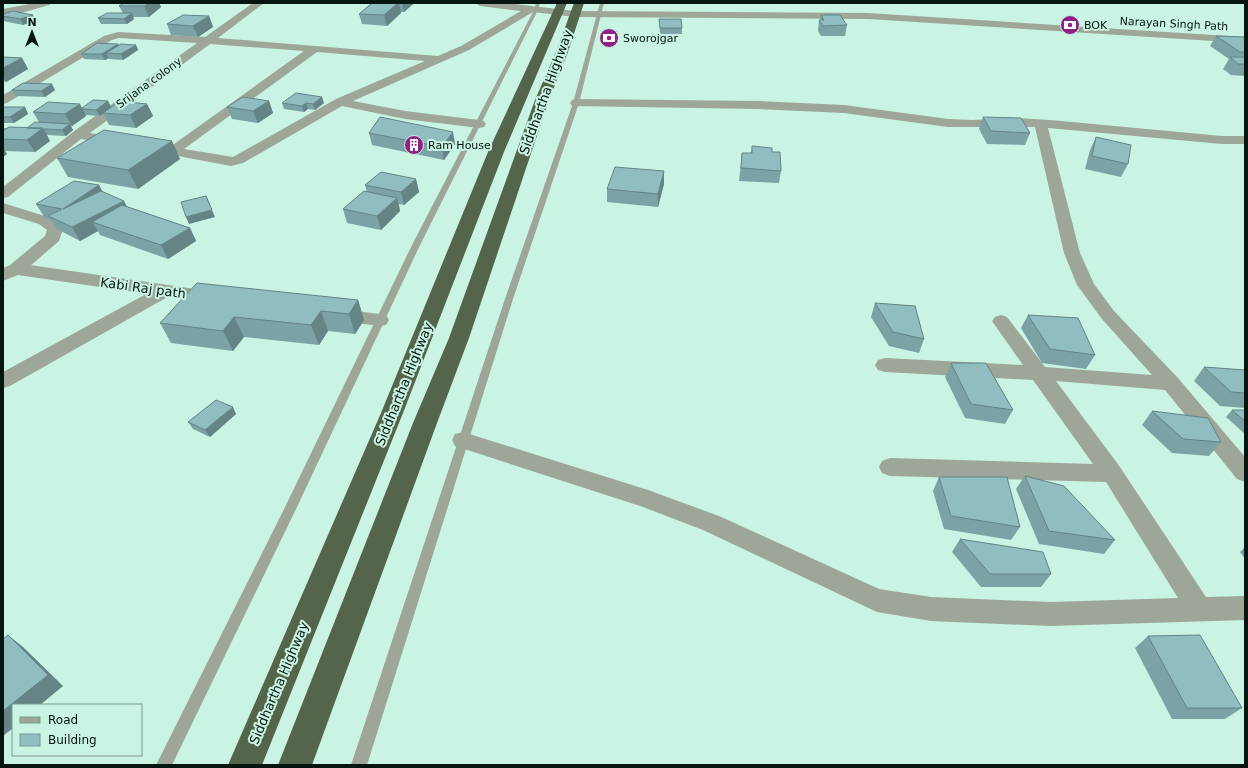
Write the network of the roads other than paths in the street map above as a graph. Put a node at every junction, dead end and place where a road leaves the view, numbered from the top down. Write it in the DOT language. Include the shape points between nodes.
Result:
graph roads {
  1 [pos="46,3"];
  2 [pos="258,3"];
  3 [pos="480,3"];
  4 [pos="602,3"];
  5 [pos="535,7"];
  6 [pos="568,8"];
  7 [pos="3,12"];
  8 [pos="599,14"];
  9 [pos="208,40"];
  10 [pos="1245,40"];
  11 [pos="314,49"];
  12 [pos="438,60"];
  13 [pos="3,100"];
  14 [pos="340,102"];
  15 [pos="576,103"];
  16 [pos="479,124"];
  17 [pos="1040,124"];
  18 [pos="78,135"];
  19 [pos="1245,140"];
  20 [pos="173,151"];
  21 [pos="3,194"];
  22 [pos="3,208"];
  23 [pos="9,272"];
  24 [pos="165,291"];
  25 [pos="237,301"];
  26 [pos="316,311"];
  27 [pos="379,320"];
  28 [pos="1000,321"];
  29 [pos="885,365"];
  30 [pos="1038,373"];
  31 [pos="3,381"];
  32 [pos="1171,383"];
  33 [pos="463,440"];
  34 [pos="890,467"];
  35 [pos="1112,473"];
  36 [pos="1245,473"];
  37 [pos="1245,608"];
  38 [pos="1199,609"];
  39 [pos="164,765"];
  40 [pos="245,765"];
  41 [pos="295,765"];
  42 [pos="359,765"];
  1 -- 7 [label="street"];
  2 -- 9 [label="street, Srijana colony"];
  3 -- 5 [label="street, Narayan Singh Path"];
  4 -- 8 [label="lane"];
  5 -- 6 [label="street, Narayan Singh Path"];
  5 -- 12 [label="street" via="487,36"];
  5 -- 16 [label="lane"];
  6 -- 8 [label="street, Narayan Singh Path"];
  6 -- 40 [label="highway, Siddhartha Highway" via="496,152 392,413"];
  6 -- 41 [label="highway, Siddhartha Highway" via="542,100 459,338"];
  8 -- 10 [label="street, Narayan Singh Path" via="861,16"];
  8 -- 15 [label="lane"];
  9 -- 11 [label="street"];
  9 -- 13 [label="street" via="118,35 108,38"];
  9 -- 18 [label="street, Srijana colony"];
  11 -- 12 [label="street"];
  11 -- 20 [label="street"];
  12 -- 14 [label="street"];
  14 -- 16 [label="street"];
  14 -- 20 [label="street" via="238,160 227,162"];
  15 -- 17 [label="street" via="829,108 948,123"];
  15 -- 33 [label="lane"];
  16 -- 27 [label="lane"];
  17 -- 19 [label="street"];
  17 -- 32 [label="street" via="1072,253 1086,285 1108,315"];
  18 -- 20 [label="street"];
  18 -- 21 [label="street, Srijana colony"];
  22 -- 23 [label="street" via="45,221 55,229 53,238"];
  23 -- 24 [label="street, Kabi Raj path"];
  24 -- 25 [label="street, Kabi Raj path"];
  24 -- 31 [label="street"];
  26 -- 27 [label="street"];
  27 -- 39 [label="lane" via="291,507"];
  28 -- 30 [label="street"];
  29 -- 30 [label="street"];
  30 -- 32 [label="street"];
  30 -- 35 [label="street"];
  32 -- 36 [label="street"];
  33 -- 38 [label="street" via="648,499 711,523 877,600 931,609 1051,614"];
  33 -- 42 [label="lane"];
  34 -- 35 [label="street"];
  35 -- 38 [label="street"];
  37 -- 38 [label="street"];
}
